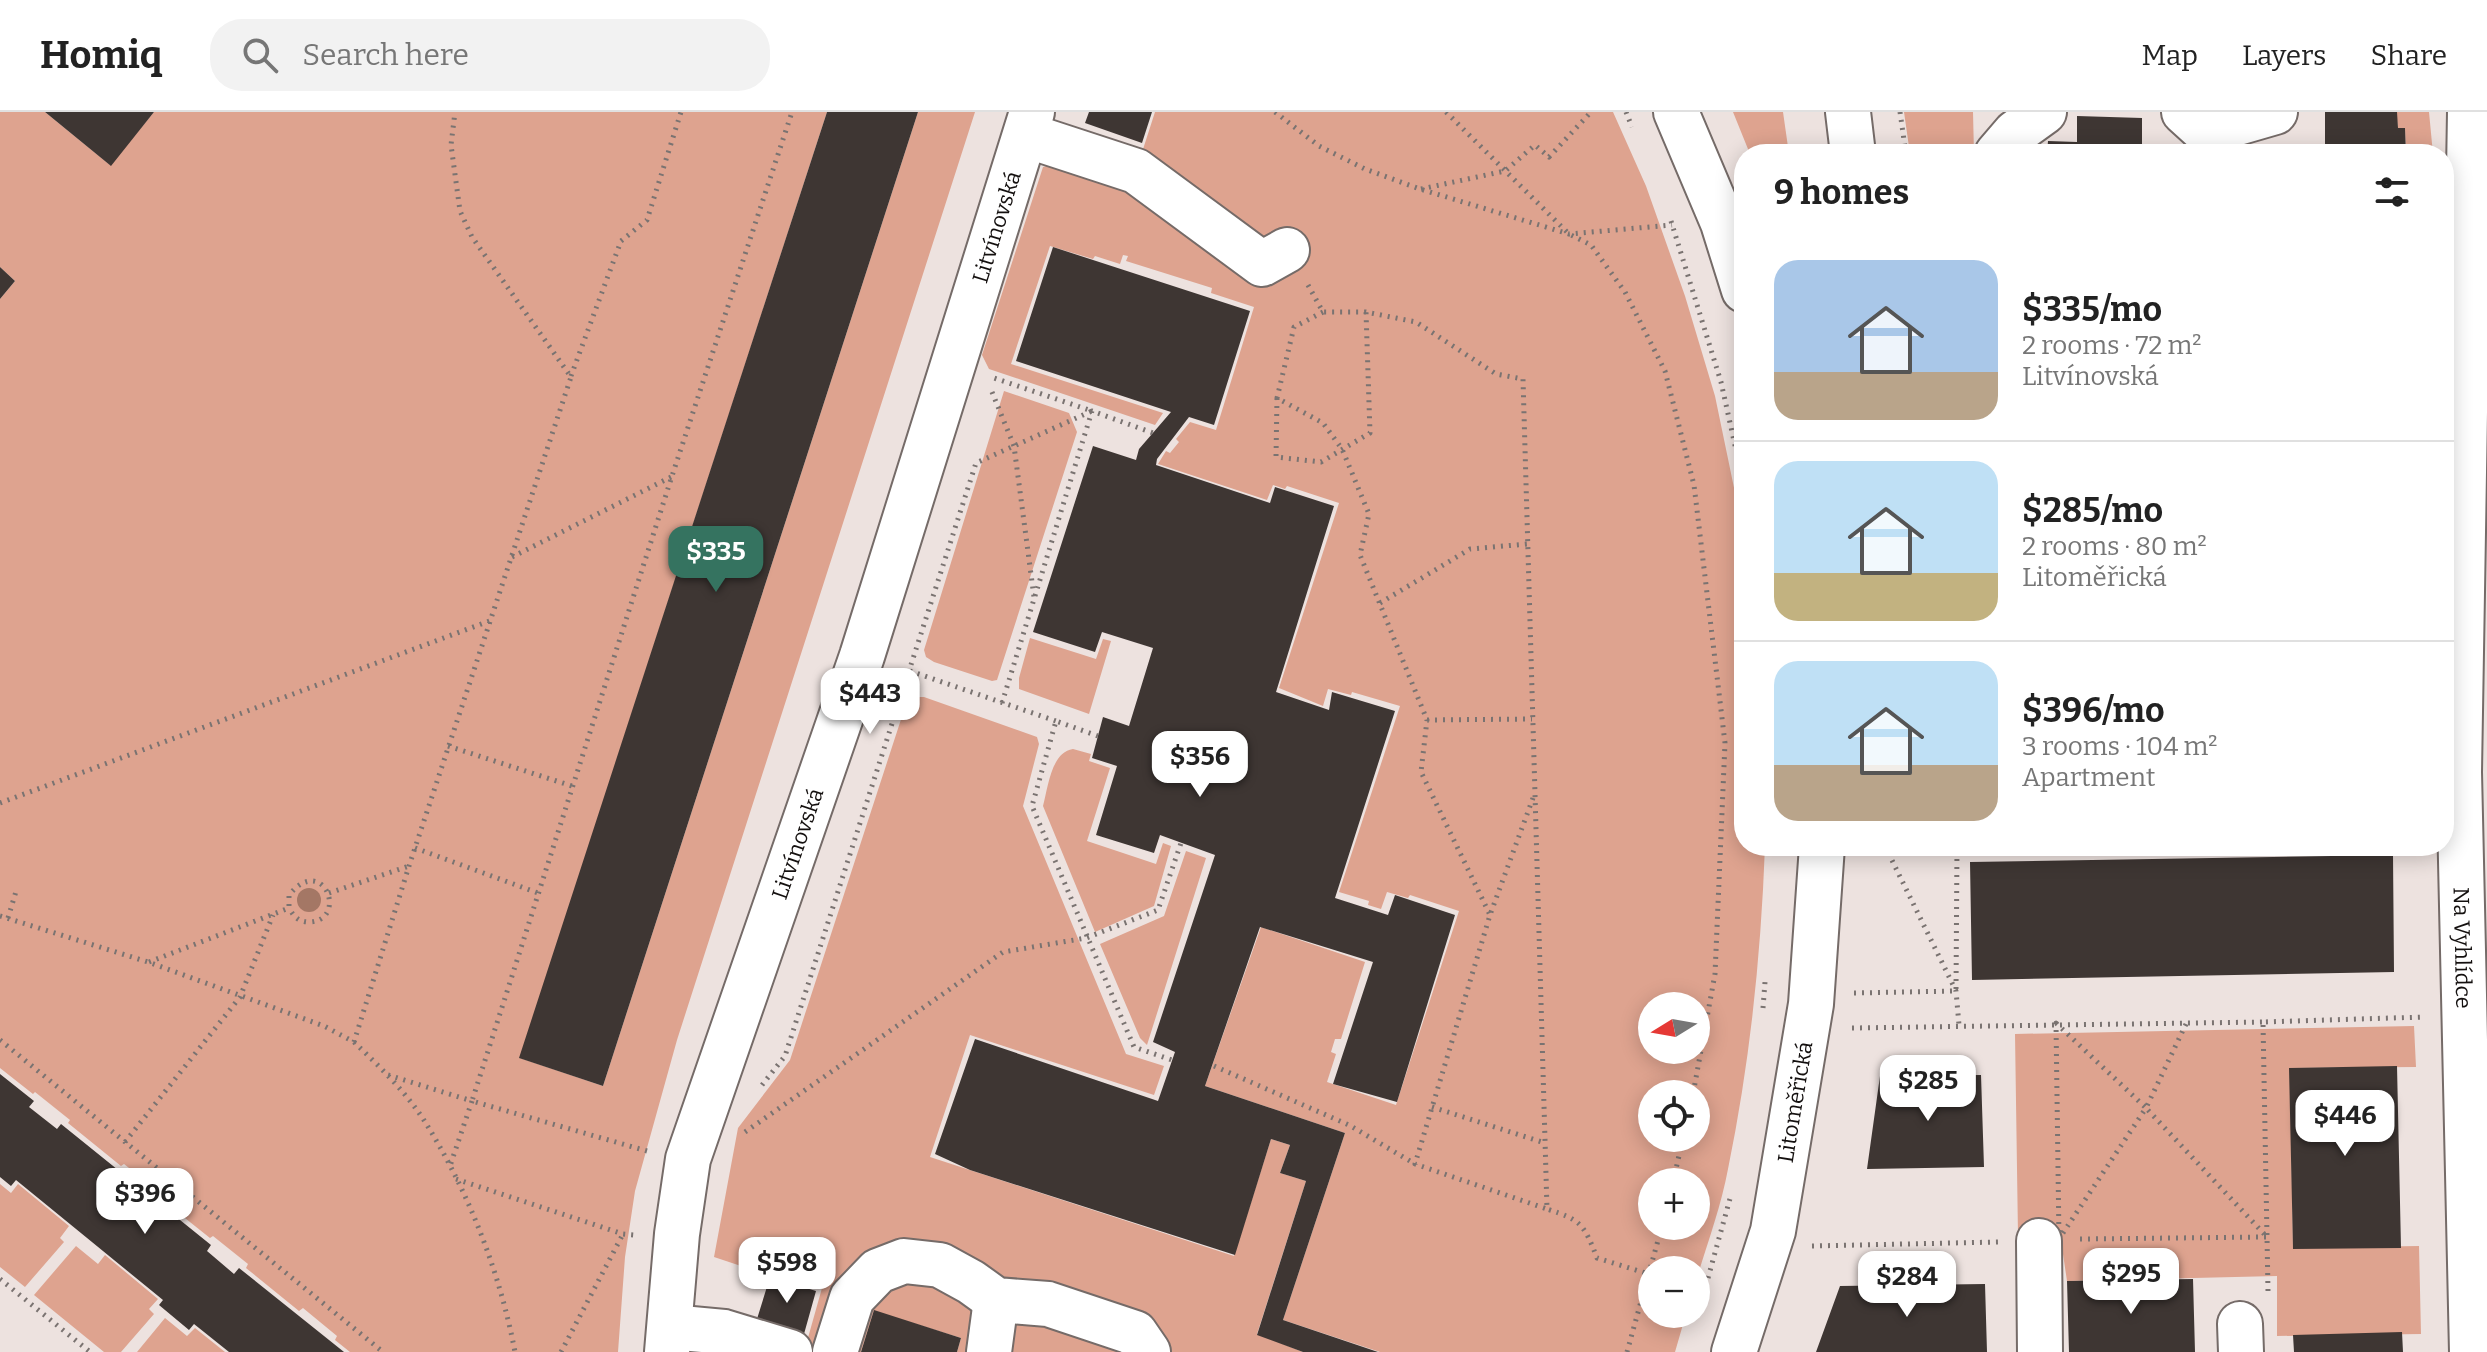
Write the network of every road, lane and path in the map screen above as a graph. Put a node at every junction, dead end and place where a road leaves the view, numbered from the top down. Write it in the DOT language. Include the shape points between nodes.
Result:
graph roads {
  1 [pos="455,112"];
  2 [pos="681,112"];
  3 [pos="792,112"];
  4 [pos="1275,112"];
  5 [pos="1446,112"];
  6 [pos="1591,112"];
  7 [pos="1626,112"];
  8 [pos="1676,112"];
  9 [pos="1848,112"];
  10 [pos="1900,112"];
  11 [pos="2044,112"];
  12 [pos="2275,112"];
  13 [pos="2470,112"];
  14 [pos="1029,124"];
  15 [pos="2197,133"];
  16 [pos="1638,140"];
  17 [pos="1852,144"];
  18 [pos="1905,144"];
  19 [pos="2006,144"];
  20 [pos="1505,171"];
  21 [pos="1420,189"];
  22 [pos="1667,211"];
  23 [pos="1672,225"];
  24 [pos="1569,234"];
  25 [pos="1287,250"];
  26 [pos="1734,258"];
  27 [pos="1323,312"];
  28 [pos="1366,312"];
  29 [pos="571,377"];
  30 [pos="1277,398"];
  31 [pos="1092,411"];
  32 [pos="1153,433"];
  33 [pos="1734,441"];
  34 [pos="1014,446"];
  35 [pos="1342,449"];
  36 [pos="672,476"];
  37 [pos="1527,544"];
  38 [pos="511,557"];
  39 [pos="1034,598"];
  40 [pos="1380,603"];
  41 [pos="492,620"];
  42 [pos="862,656"];
  43 [pos="910,671"];
  44 [pos="1002,703"];
  45 [pos="1532,719"];
  46 [pos="1427,720"];
  47 [pos="1056,721"];
  48 [pos="1098,736"];
  49 [pos="448,746"];
  50 [pos="2463,772"];
  51 [pos="572,786"];
  52 [pos="1535,793"];
  53 [pos="0,803"];
  54 [pos="1181,843"];
  55 [pos="415,848"];
  56 [pos="1822,856"];
  57 [pos="1890,856"];
  58 [pos="1957,856"];
  59 [pos="409,866"];
  60 [pos="17,888"];
  61 [pos="329,893"];
  62 [pos="538,893"];
  63 [pos="289,908"];
  64 [pos="273,915"];
  65 [pos="1490,915"];
  66 [pos="0,916"];
  67 [pos="8,918"];
  68 [pos="1086,938"];
  69 [pos="148,962"];
  70 [pos="1766,968"];
  71 [pos="1956,991"];
  72 [pos="1854,993"];
  73 [pos="240,997"];
  74 [pos="1762,1015"];
  75 [pos="2437,1016"];
  76 [pos="2263,1022"];
  77 [pos="2056,1023"];
  78 [pos="2186,1024"];
  79 [pos="1959,1025"];
  80 [pos="1849,1028"];
  81 [pos="0,1040"];
  82 [pos="354,1042"];
  83 [pos="1172,1060"];
  84 [pos="1214,1066"];
  85 [pos="387,1075"];
  86 [pos="1696,1080"];
  87 [pos="756,1092"];
  88 [pos="472,1101"];
  89 [pos="1432,1107"];
  90 [pos="2146,1108"];
  91 [pos="743,1133"];
  92 [pos="125,1142"];
  93 [pos="1545,1143"];
  94 [pos="647,1151"];
  95 [pos="1415,1164"];
  96 [pos="450,1166"];
  97 [pos="456,1179"];
  98 [pos="1734,1182"];
  99 [pos="1547,1209"];
  100 [pos="2267,1237"];
  101 [pos="2049,1240"];
  102 [pos="1988,1242"];
  103 [pos="1809,1246"];
  104 [pos="1710,1270"];
  105 [pos="1638,1271"];
  106 [pos="0,1279"];
  107 [pos="996,1300"];
  108 [pos="1638,1317"];
  109 [pos="2250,1323"];
  110 [pos="669,1340"];
  111 [pos="90,1352"];
  112 [pos="383,1352"];
  113 [pos="515,1352"];
  114 [pos="561,1352"];
  115 [pos="790,1352"];
  116 [pos="835,1352"];
  117 [pos="989,1352"];
  118 [pos="1148,1352"];
  119 [pos="1627,1352"];
  120 [pos="1734,1352"];
  121 [pos="2040,1352"];
  122 [pos="2472,1352"];
  1 -- 29 [label="path" via="451,145 460,211 472,237"];
  2 -- 29 [label="path" via="647,220 621,241"];
  3 -- 36 [label="path"];
  4 -- 21 [label="path" via="1319,146"];
  5 -- 20 [label="path"];
  6 -- 20 [label="path" via="1549,157 1535,145"];
  7 -- 16 [label="path"];
  8 -- 26 [label="street"];
  9 -- 17 [label="street"];
  10 -- 18 [label="path"];
  11 -- 19 [label="street"];
  12 -- 15 [label="street"];
  13 -- 50 [label="street, Na Vyhlídce"];
  14 -- 25 [label="street" via="1136,171 1262,264"];
  14 -- 42 [label="street, Litvínovská"];
  20 -- 21 [label="path"];
  20 -- 24 [label="path"];
  21 -- 24 [label="path"];
  22 -- 23 [label="path"];
  23 -- 24 [label="path"];
  23 -- 33 [label="path"];
  24 -- 86 [label="path" via="1591,245 1625,292 1665,371 1694,485 1725,743 1715,974"];
  25 -- 27 [label="path"];
  27 -- 28 [label="path"];
  27 -- 30 [label="path" via="1294,327"];
  28 -- 35 [label="path" via="1370,433"];
  28 -- 37 [label="path" via="1416,322 1496,374 1523,379"];
  29 -- 38 [label="path"];
  30 -- 35 [label="path" via="1323,423"];
  30 -- 35 [label="path" via="1276,457 1321,462"];
  31 -- 32 [label="path"];
  31 -- 34 [label="path"];
  31 -- 34 [label="path" via="986,375"];
  31 -- 39 [label="path"];
  34 -- 39 [label="path"];
  34 -- 43 [label="path" via="976,463"];
  35 -- 40 [label="path" via="1369,514 1360,555"];
  36 -- 38 [label="path"];
  36 -- 51 [label="path"];
  37 -- 40 [label="path" via="1470,549"];
  37 -- 45 [label="path"];
  38 -- 41 [label="path"];
  39 -- 44 [label="path"];
  40 -- 46 [label="path"];
  41 -- 49 [label="path"];
  41 -- 53 [label="path"];
  42 -- 43 [label="path"];
  42 -- 110 [label="street, Litvínovská" via="688,1159"];
  43 -- 44 [label="path"];
  43 -- 87 [label="path" via="785,1056"];
  44 -- 47 [label="path"];
  45 -- 46 [label="path"];
  45 -- 52 [label="path"];
  46 -- 65 [label="path" via="1421,772"];
  47 -- 48 [label="path"];
  47 -- 68 [label="path" via="1032,806"];
  49 -- 51 [label="path"];
  49 -- 55 [label="path"];
  50 -- 122 [label="street, Na Vyhlídce"];
  51 -- 62 [label="path"];
  52 -- 65 [label="path"];
  52 -- 93 [label="path"];
  54 -- 68 [label="path" via="1158,910"];
  55 -- 59 [label="path"];
  55 -- 62 [label="path"];
  56 -- 120 [label="street, Litoměřická" via="1811,1004 1773,1231"];
  57 -- 71 [label="path"];
  58 -- 71 [label="path"];
  59 -- 61 [label="path"];
  59 -- 82 [label="path"];
  60 -- 67 [label="path"];
  61 -- 63 [label="path" via="309,880 289,895"];
  61 -- 63 [label="path" via="327,914 316,922 304,923"];
  62 -- 88 [label="path"];
  63 -- 64 [label="path"];
  64 -- 69 [label="path"];
  64 -- 73 [label="path"];
  65 -- 89 [label="path"];
  66 -- 67 [label="path"];
  67 -- 69 [label="path"];
  68 -- 83 [label="path" via="1134,1047"];
  68 -- 91 [label="path" via="1003,952"];
  69 -- 73 [label="path"];
  70 -- 74 [label="path"];
  71 -- 72 [label="path"];
  71 -- 79 [label="path"];
  73 -- 82 [label="path"];
  73 -- 92 [label="path"];
  75 -- 76 [label="path"];
  76 -- 78 [label="path"];
  76 -- 100 [label="path"];
  77 -- 78 [label="path"];
  77 -- 79 [label="path"];
  77 -- 90 [label="path"];
  77 -- 101 [label="path"];
  78 -- 90 [label="path"];
  79 -- 80 [label="path"];
  81 -- 92 [label="path"];
  82 -- 85 [label="path"];
  84 -- 95 [label="path" via="1349,1125"];
  85 -- 88 [label="path"];
  85 -- 96 [label="path" via="426,1122"];
  88 -- 94 [label="path"];
  88 -- 96 [label="path"];
  89 -- 93 [label="path"];
  89 -- 95 [label="path"];
  90 -- 100 [label="path"];
  90 -- 101 [label="path"];
  92 -- 112 [label="path"];
  93 -- 99 [label="path"];
  95 -- 99 [label="path"];
  96 -- 97 [label="path"];
  97 -- 113 [label="path" via="485,1243"];
  97 -- 114 [label="path" via="623,1234"];
  98 -- 104 [label="path"];
  99 -- 105 [label="path" via="1576,1219 1597,1258"];
  100 -- 101 [label="path"];
  100 -- 109 [label="path"];
  101 -- 121 [label="street"];
  102 -- 103 [label="path"];
  106 -- 111 [label="path"];
  107 -- 116 [label="street" via="940,1265 904,1261 878,1271 852,1298"];
  107 -- 117 [label="street"];
  107 -- 118 [label="street" via="1048,1304 1135,1333"];
  108 -- 119 [label="path"];
  110 -- 115 [label="street" via="724,1332"];
}
